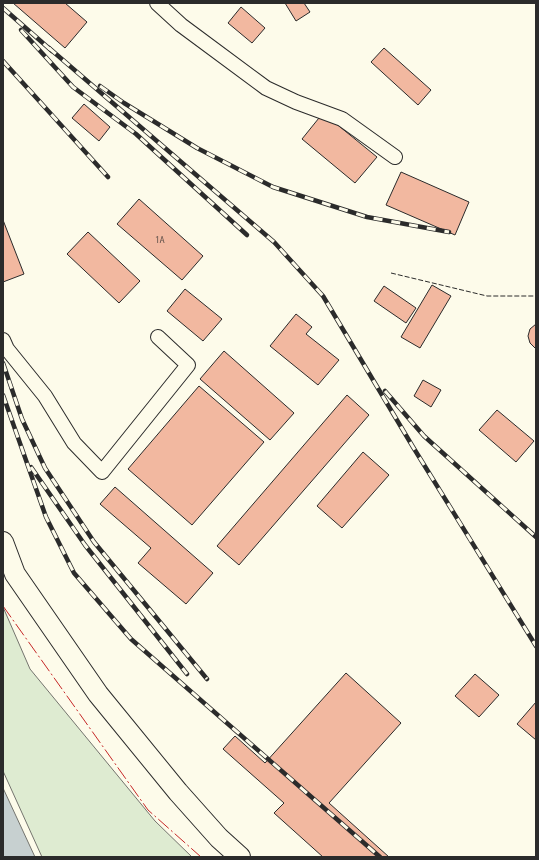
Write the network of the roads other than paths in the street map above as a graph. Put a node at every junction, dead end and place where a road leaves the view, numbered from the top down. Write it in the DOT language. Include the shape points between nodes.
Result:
graph roads {
  1 [pos="158,3"];
  2 [pos="395,157"];
  3 [pos="158,337"];
  4 [pos="3,340"];
  5 [pos="3,542"];
  6 [pos="240,857"];
  1 -- 2 [label="street" via="181,26 266,88 342,119"];
  3 -- 4 [label="street" via="188,365 102,472 74,443 45,396 7,349"];
  5 -- 6 [label="street" via="15,574 98,694 178,792 219,838"];
}
